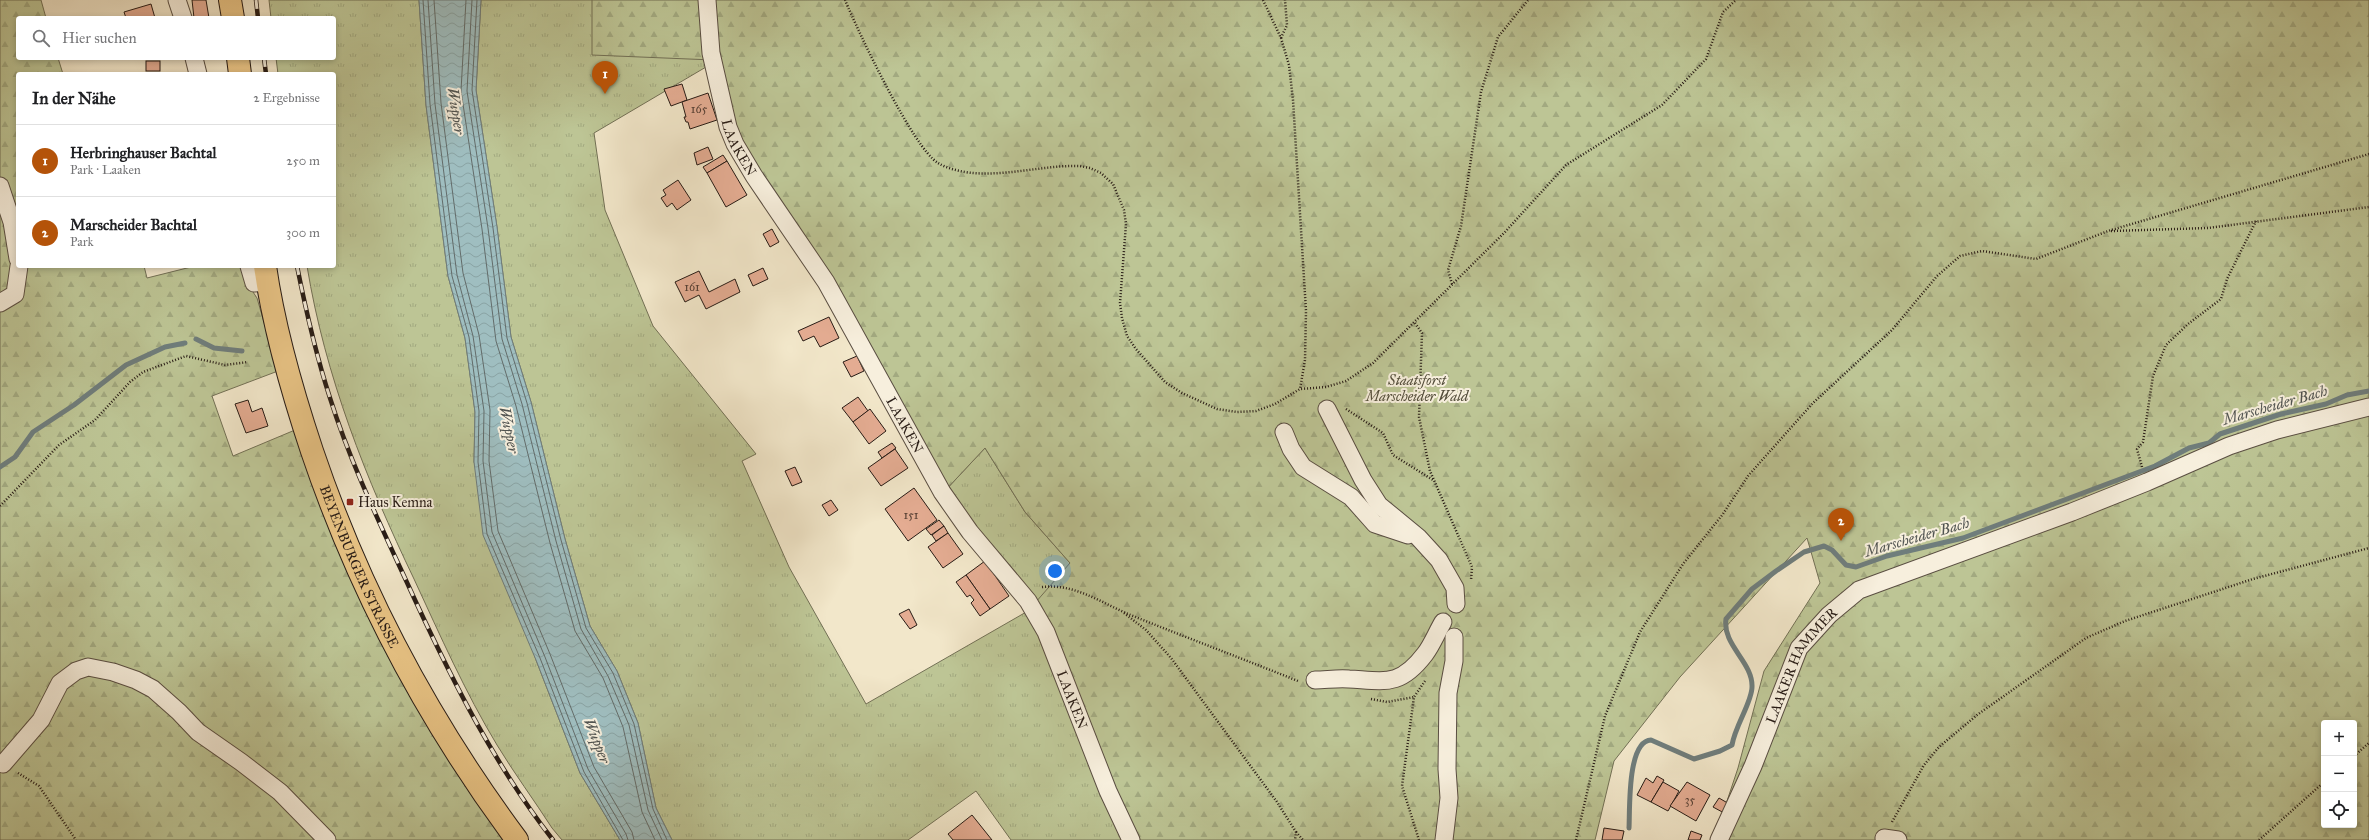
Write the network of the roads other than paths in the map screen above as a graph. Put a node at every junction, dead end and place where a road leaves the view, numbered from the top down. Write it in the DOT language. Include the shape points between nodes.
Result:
graph roads {
  1 [pos="178,0"];
  2 [pos="230,0"];
  3 [pos="707,0"];
  4 [pos="182,16"];
  5 [pos="233,16"];
  6 [pos="194,60"];
  7 [pos="238,60"];
  8 [pos="198,72"];
  9 [pos="240,72"];
  10 [pos="0,186"];
  11 [pos="16,247"];
  12 [pos="19,268"];
  13 [pos="250,268"];
  14 [pos="266,274"];
  15 [pos="0,302"];
  16 [pos="1328,401"];
  17 [pos="2369,407"];
  18 [pos="1284,432"];
  19 [pos="1418,537"];
  20 [pos="1456,604"];
  21 [pos="1443,622"];
  22 [pos="1454,637"];
  23 [pos="1309,682"];
  24 [pos="3,764"];
  25 [pos="328,840"];
  26 [pos="517,840"];
  27 [pos="1131,840"];
  28 [pos="1444,840"];
  29 [pos="1719,840"];
  1 -- 4 [label="street"];
  2 -- 5 [label="main road"];
  3 -- 27 [label="street, LAAKEN" via="711,53 728,127 735,144 826,282 942,492 970,532 1028,601 1046,632 1108,791"];
  6 -- 8 [label="street"];
  7 -- 9 [label="main road"];
  10 -- 11 [label="street" via="12,222"];
  12 -- 15 [label="street" via="16,294"];
  13 -- 14 [label="street" via="254,283"];
  14 -- 26 [label="main road, BEYENBURGER STRASSE" via="289,377 306,432 331,507 367,592 394,646 442,730"];
  16 -- 19 [label="street" via="1363,480 1379,505"];
  17 -- 29 [label="street, LAAKER HAMMER" via="2277,430 2229,446 2134,488 1859,590 1829,615 1799,648 1753,766"];
  18 -- 19 [label="street" via="1303,467 1346,493 1375,524"];
  19 -- 20 [label="street" via="1439,560 1455,588"];
  21 -- 23 [label="street" via="1425,654 1403,676 1394,680 1371,682 1349,679"];
  22 -- 28 [label="street" via="1454,661 1448,693 1449,798"];
  24 -- 25 [label="street" via="41,720 60,683 76,671 88,667 113,672 153,689 198,732 280,792"];
}
